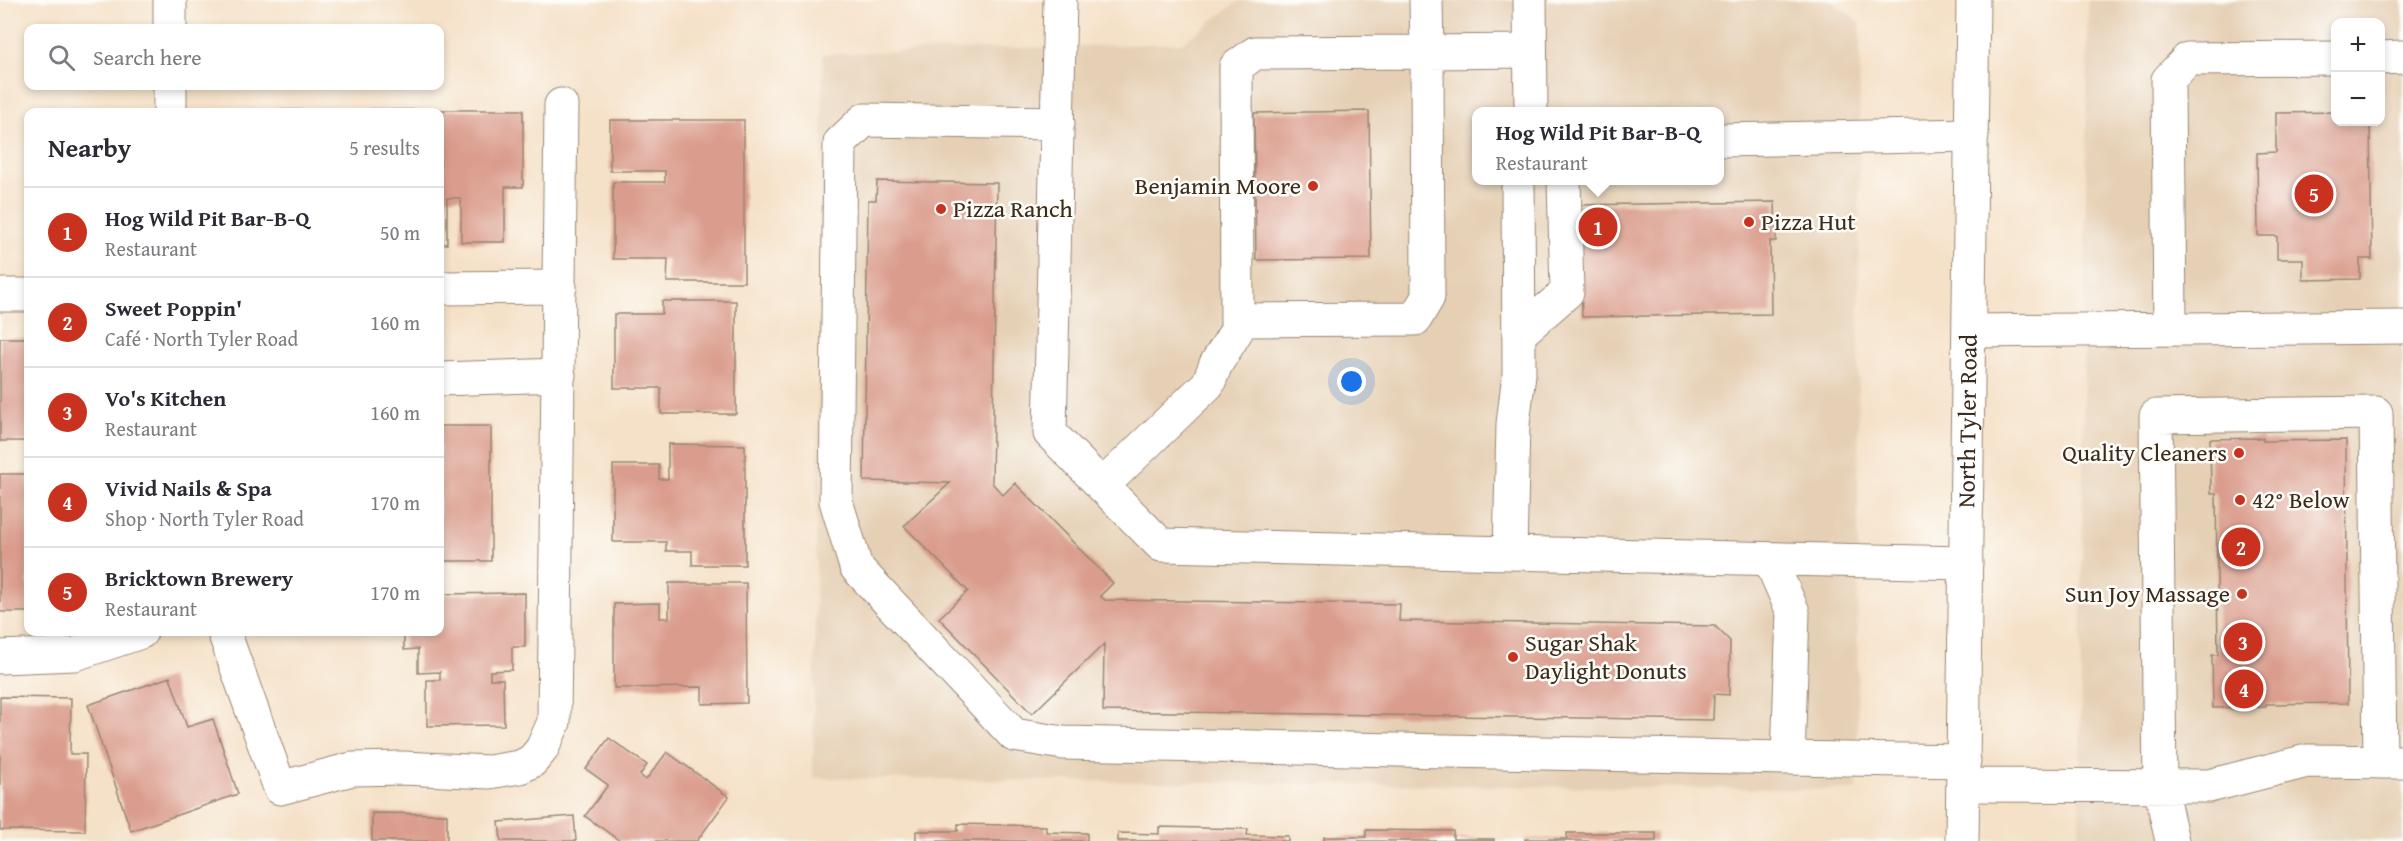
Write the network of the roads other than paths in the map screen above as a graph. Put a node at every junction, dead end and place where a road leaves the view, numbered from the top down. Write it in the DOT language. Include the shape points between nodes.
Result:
graph roads {
  1 [pos="170,0"];
  2 [pos="1060,0"];
  3 [pos="1426,0"];
  4 [pos="1530,0"];
  5 [pos="1973,0"];
  6 [pos="170,24"];
  7 [pos="1530,51"];
  8 [pos="1427,52"];
  9 [pos="2385,57"];
  10 [pos="2403,57"];
  11 [pos="2331,58"];
  12 [pos="170,90"];
  13 [pos="561,105"];
  14 [pos="1531,107"];
  15 [pos="170,108"];
  16 [pos="1058,123"];
  17 [pos="1972,135"];
  18 [pos="1724,140"];
  19 [pos="1518,185"];
  20 [pos="1564,185"];
  21 [pos="560,287"];
  22 [pos="444,288"];
  23 [pos="0,295"];
  24 [pos="24,295"];
  25 [pos="1237,320"];
  26 [pos="2403,327"];
  27 [pos="2170,329"];
  28 [pos="1970,331"];
  29 [pos="1519,334"];
  30 [pos="559,375"];
  31 [pos="444,379"];
  32 [pos="1102,486"];
  33 [pos="1510,553"];
  34 [pos="1770,560"];
  35 [pos="1966,563"];
  36 [pos="129,636"];
  37 [pos="225,636"];
  38 [pos="0,657"];
  39 [pos="1788,758"];
  40 [pos="2391,762"];
  41 [pos="1964,773"];
  42 [pos="2160,786"];
  43 [pos="1962,841"];
  44 [pos="2172,841"];
  1 -- 6 [label="main road"];
  2 -- 16 [label="main road"];
  3 -- 8 [label="main road"];
  4 -- 7 [label="main road"];
  5 -- 17 [label="main road, North Tyler Road"];
  7 -- 8 [label="main road"];
  7 -- 14 [label="main road"];
  8 -- 25 [label="main road" via="1428,297 1415,319"];
  8 -- 25 [label="main road" via="1255,53 1236,67"];
  9 -- 10 [label="main road"];
  11 -- 27 [label="main road" via="2188,59 2168,80"];
  12 -- 15 [label="main road"];
  13 -- 21 [label="main road"];
  16 -- 32 [label="main road" via="1050,432"];
  16 -- 39 [label="main road" via="864,120 840,143 836,501 856,567 1014,735 1064,743"];
  17 -- 18 [label="main road"];
  17 -- 28 [label="main road, North Tyler Road"];
  19 -- 29 [label="main road"];
  20 -- 29 [label="main road" via="1567,292"];
  21 -- 22 [label="main road"];
  21 -- 30 [label="main road"];
  23 -- 24 [label="main road"];
  25 -- 32 [label="main road" via="1237,330 1208,384"];
  26 -- 27 [label="main road"];
  27 -- 28 [label="main road"];
  28 -- 35 [label="main road, North Tyler Road"];
  29 -- 33 [label="main road"];
  30 -- 31 [label="main road"];
  30 -- 37 [label="main road" via="554,722 532,761 489,772 352,769 280,788"];
  32 -- 33 [label="main road" via="1161,545"];
  33 -- 34 [label="main road"];
  34 -- 35 [label="main road"];
  34 -- 39 [label="main road" via="1793,612"];
  35 -- 41 [label="main road, North Tyler Road"];
  36 -- 38 [label="main road" via="75,654"];
  39 -- 41 [label="main road"];
  40 -- 42 [label="main road" via="2307,761 2209,786"];
  40 -- 42 [label="main road" via="2376,413 2156,416"];
  41 -- 42 [label="main road"];
  41 -- 43 [label="main road, North Tyler Road"];
  42 -- 44 [label="main road"];
}
